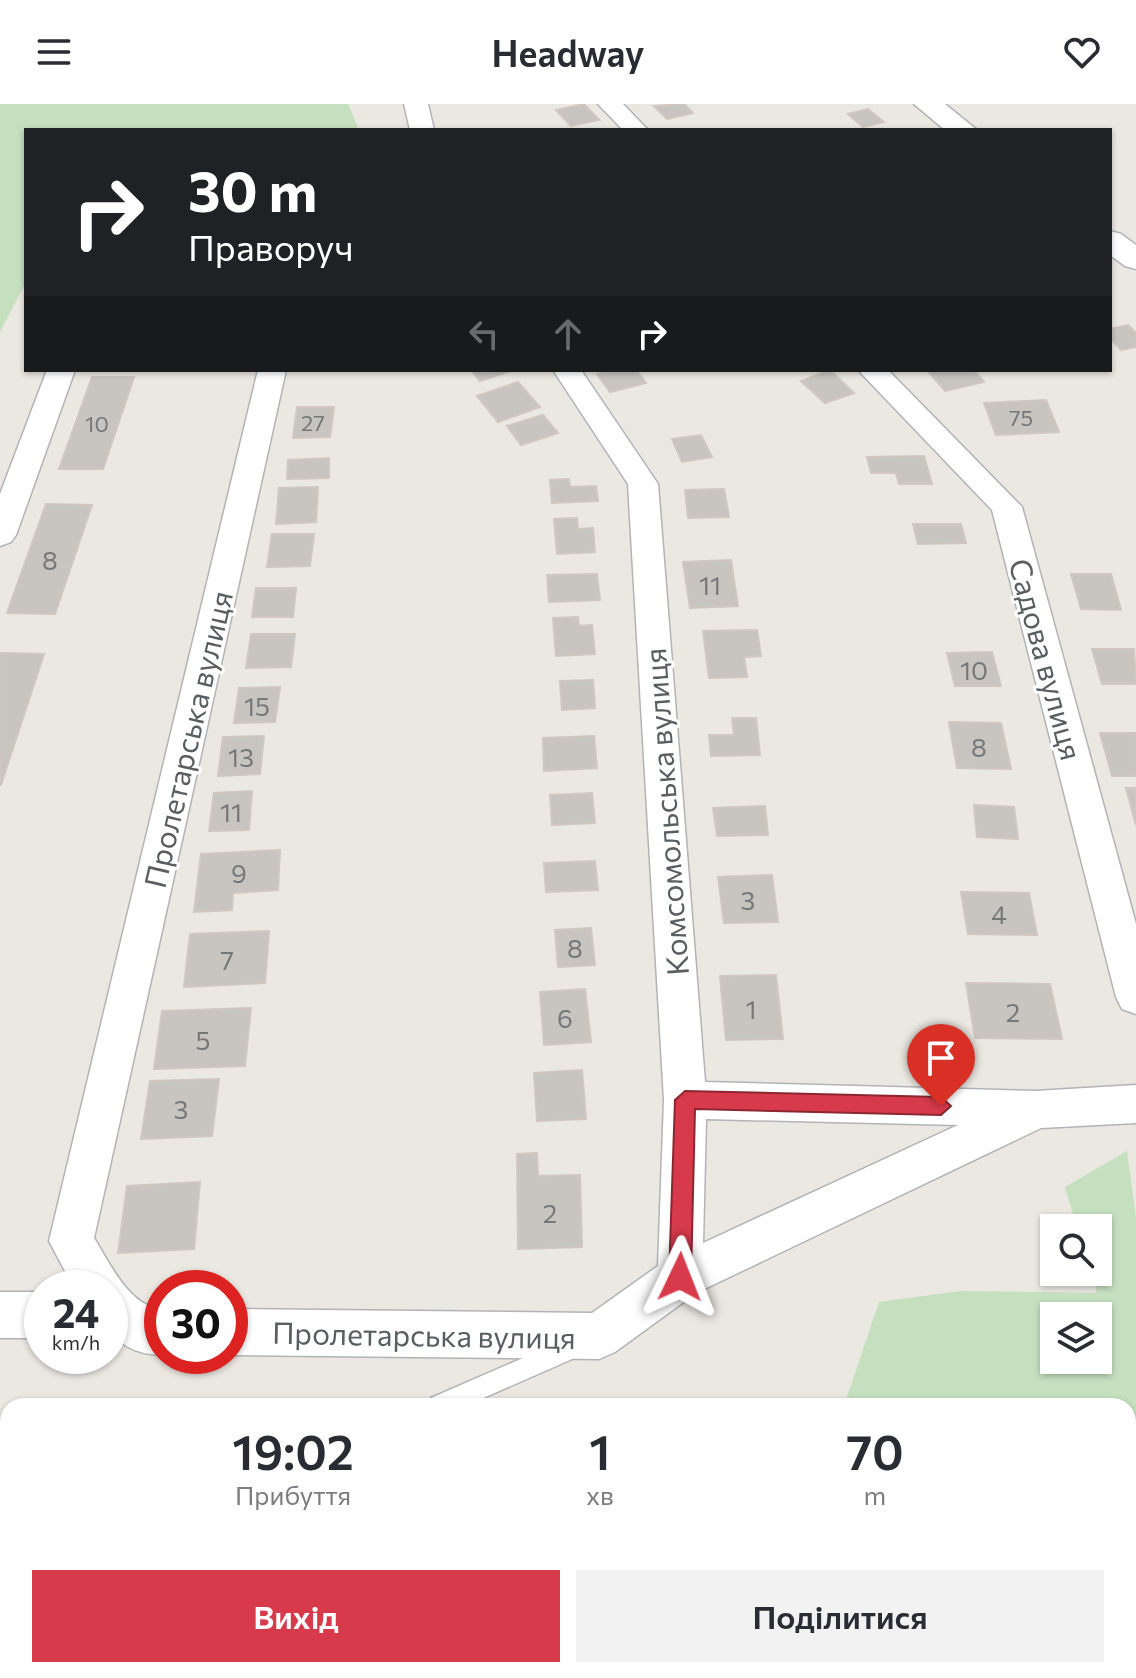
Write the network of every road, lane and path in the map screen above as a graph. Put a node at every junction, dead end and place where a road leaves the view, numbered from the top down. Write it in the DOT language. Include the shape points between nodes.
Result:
graph roads {
  1 [pos="416,104"];
  2 [pos="610,104"];
  3 [pos="927,104"];
  4 [pos="422,128"];
  5 [pos="634,128"];
  6 [pos="960,128"];
  7 [pos="1112,242"];
  8 [pos="1136,260"];
  9 [pos="60,372"];
  10 [pos="272,372"];
  11 [pos="568,372"];
  12 [pos="874,372"];
  13 [pos="0,535"];
  14 [pos="1136,997"];
  15 [pos="685,1100"];
  16 [pos="1136,1104"];
  17 [pos="1037,1109"];
  18 [pos="88,1270"];
  19 [pos="680,1277"];
  20 [pos="0,1315"];
  21 [pos="24,1315"];
  22 [pos="128,1319"];
  23 [pos="144,1331"];
  24 [pos="248,1332"];
  25 [pos="599,1336"];
  26 [pos="457,1398"];
  1 -- 4 [label="street"];
  2 -- 5 [label="street"];
  3 -- 6 [label="street"];
  7 -- 8 [label="street"];
  9 -- 13 [label="street"];
  10 -- 18 [label="street, Пролетарська вулиця" via="71,1241"];
  11 -- 15 [label="street, Комсомольська вулиця" via="643,484"];
  12 -- 14 [label="street, Садова вулиця" via="1007,507"];
  15 -- 17 [label="street"];
  15 -- 19 [label="street, Комсомольська вулиця"];
  16 -- 17 [label="street, Пролетарська вулиця"];
  17 -- 19 [label="street, Пролетарська вулиця"];
  19 -- 25 [label="street, Пролетарська вулиця"];
  20 -- 21 [label="street"];
  22 -- 23 [label="street"];
  24 -- 25 [label="street, Пролетарська вулиця"];
  25 -- 26 [label="lane"];
}
